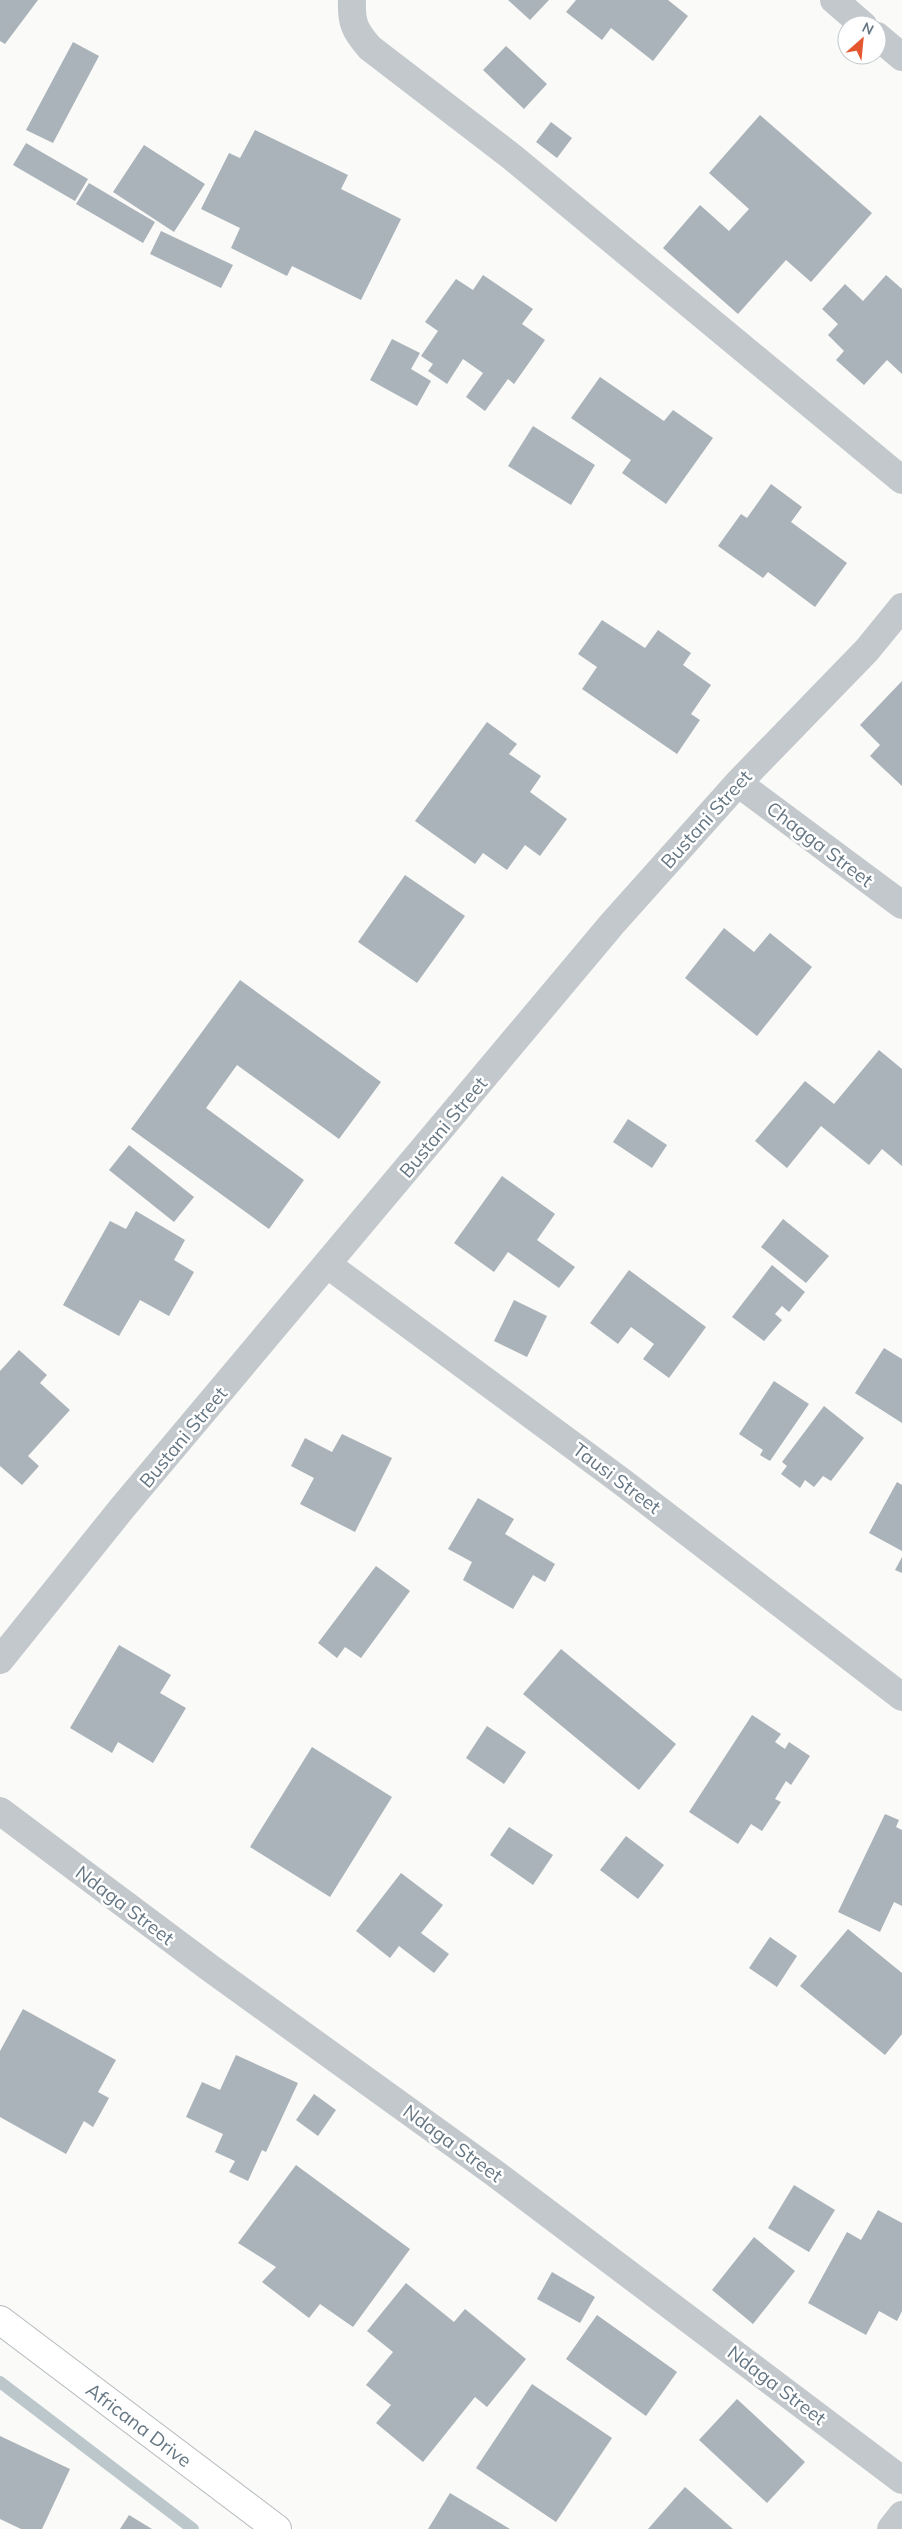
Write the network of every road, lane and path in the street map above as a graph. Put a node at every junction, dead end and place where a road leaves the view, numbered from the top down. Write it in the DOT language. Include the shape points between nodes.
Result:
graph roads {
  1 [pos="352,0"];
  2 [pos="834,0"];
  3 [pos="852,15"];
  4 [pos="887,44"];
  5 [pos="902,57"];
  6 [pos="902,480"];
  7 [pos="902,607"];
  8 [pos="738,783"];
  9 [pos="902,905"];
  10 [pos="328,1265"];
  11 [pos="0,1660"];
  12 [pos="902,1696"];
  13 [pos="0,1810"];
  14 [pos="0,2320"];
  15 [pos="902,2480"];
  16 [pos="902,2515"];
  17 [pos="277,2529"];
  18 [pos="891,2529"];
  1 -- 6 [label="street" via="351,16 356,32 370,48 512,157"];
  2 -- 3 [label="street"];
  4 -- 5 [label="street"];
  7 -- 8 [label="street, Bustani Street" via="867,650"];
  8 -- 9 [label="street, Chagga Street"];
  8 -- 10 [label="street, Bustani Street" via="612,924"];
  10 -- 11 [label="street, Bustani Street" via="123,1507"];
  10 -- 12 [label="street, Tausi Street" via="621,1481"];
  13 -- 15 [label="street, Ndaga Street" via="210,1968 509,2184"];
  14 -- 17 [label="main road, Africana Drive"];
  16 -- 18 [label="street"];
}
